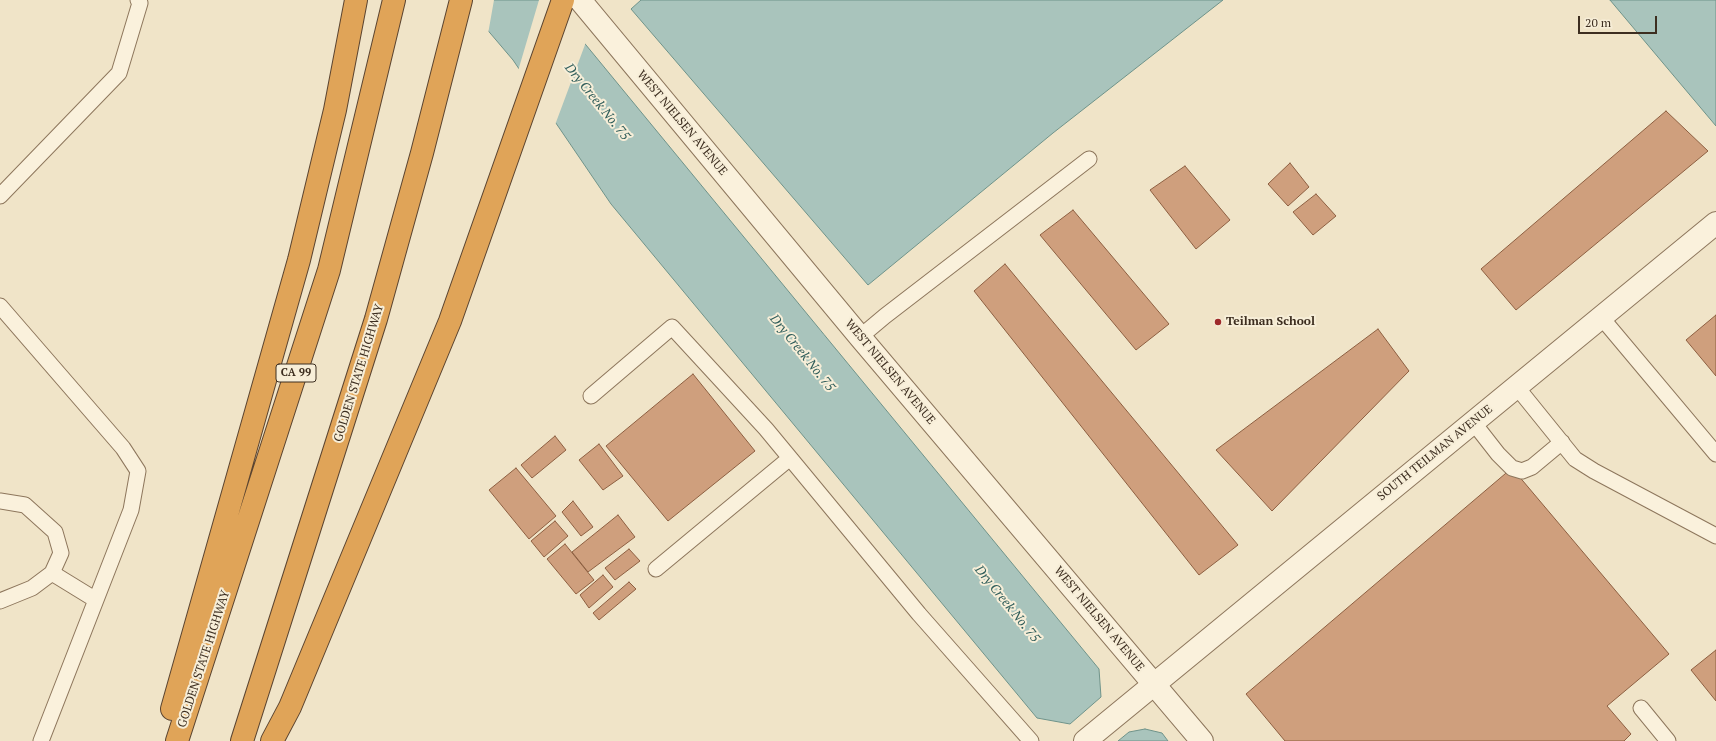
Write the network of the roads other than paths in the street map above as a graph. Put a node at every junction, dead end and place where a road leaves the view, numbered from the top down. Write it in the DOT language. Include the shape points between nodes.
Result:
graph roads {
  1 [pos="138,0"];
  2 [pos="356,0"];
  3 [pos="394,0"];
  4 [pos="567,0"];
  5 [pos="460,4"];
  6 [pos="1088,159"];
  7 [pos="0,196"];
  8 [pos="1716,223"];
  9 [pos="0,306"];
  10 [pos="1601,317"];
  11 [pos="860,337"];
  12 [pos="1516,386"];
  13 [pos="591,396"];
  14 [pos="1473,422"];
  15 [pos="1562,442"];
  16 [pos="1716,454"];
  17 [pos="790,458"];
  18 [pos="0,501"];
  19 [pos="1716,536"];
  20 [pos="656,569"];
  21 [pos="52,573"];
  22 [pos="96,600"];
  23 [pos="0,601"];
  24 [pos="1154,683"];
  25 [pos="1641,708"];
  26 [pos="41,741"];
  27 [pos="163,741"];
  28 [pos="177,741"];
  29 [pos="242,741"];
  30 [pos="272,741"];
  31 [pos="1031,741"];
  32 [pos="1085,741"];
  33 [pos="1202,741"];
  34 [pos="1668,741"];
  1 -- 7 [label="lane" via="140,3 119,73"];
  2 -- 27 [label="highway" via="335,110 299,260"];
  3 -- 28 [label="highway, GOLDEN STATE HIGHWAY / CA 99" via="329,270"];
  4 -- 11 [label="street, WEST NIELSEN AVENUE"];
  4 -- 30 [label="highway" via="514,139 450,321 290,707"];
  5 -- 29 [label="highway, GOLDEN STATE HIGHWAY" via="376,319"];
  6 -- 11 [label="lane"];
  8 -- 10 [label="street, SOUTH TEILMAN AVENUE"];
  9 -- 22 [label="lane" via="123,448 138,471 131,510"];
  10 -- 12 [label="street, SOUTH TEILMAN AVENUE"];
  10 -- 16 [label="lane"];
  11 -- 24 [label="street, WEST NIELSEN AVENUE"];
  12 -- 14 [label="street, SOUTH TEILMAN AVENUE"];
  12 -- 15 [label="lane"];
  13 -- 17 [label="lane" via="672,327"];
  14 -- 15 [label="lane" via="1512,468 1522,471 1532,467"];
  14 -- 24 [label="street, SOUTH TEILMAN AVENUE"];
  15 -- 19 [label="lane" via="1575,459 1594,471"];
  17 -- 20 [label="lane"];
  17 -- 31 [label="lane" via="919,614"];
  18 -- 21 [label="lane" via="25,505 55,532 61,553"];
  21 -- 22 [label="lane"];
  21 -- 23 [label="lane" via="32,588"];
  22 -- 26 [label="lane"];
  24 -- 32 [label="street, SOUTH TEILMAN AVENUE"];
  24 -- 33 [label="street, WEST NIELSEN AVENUE"];
  25 -- 34 [label="lane"];
}
